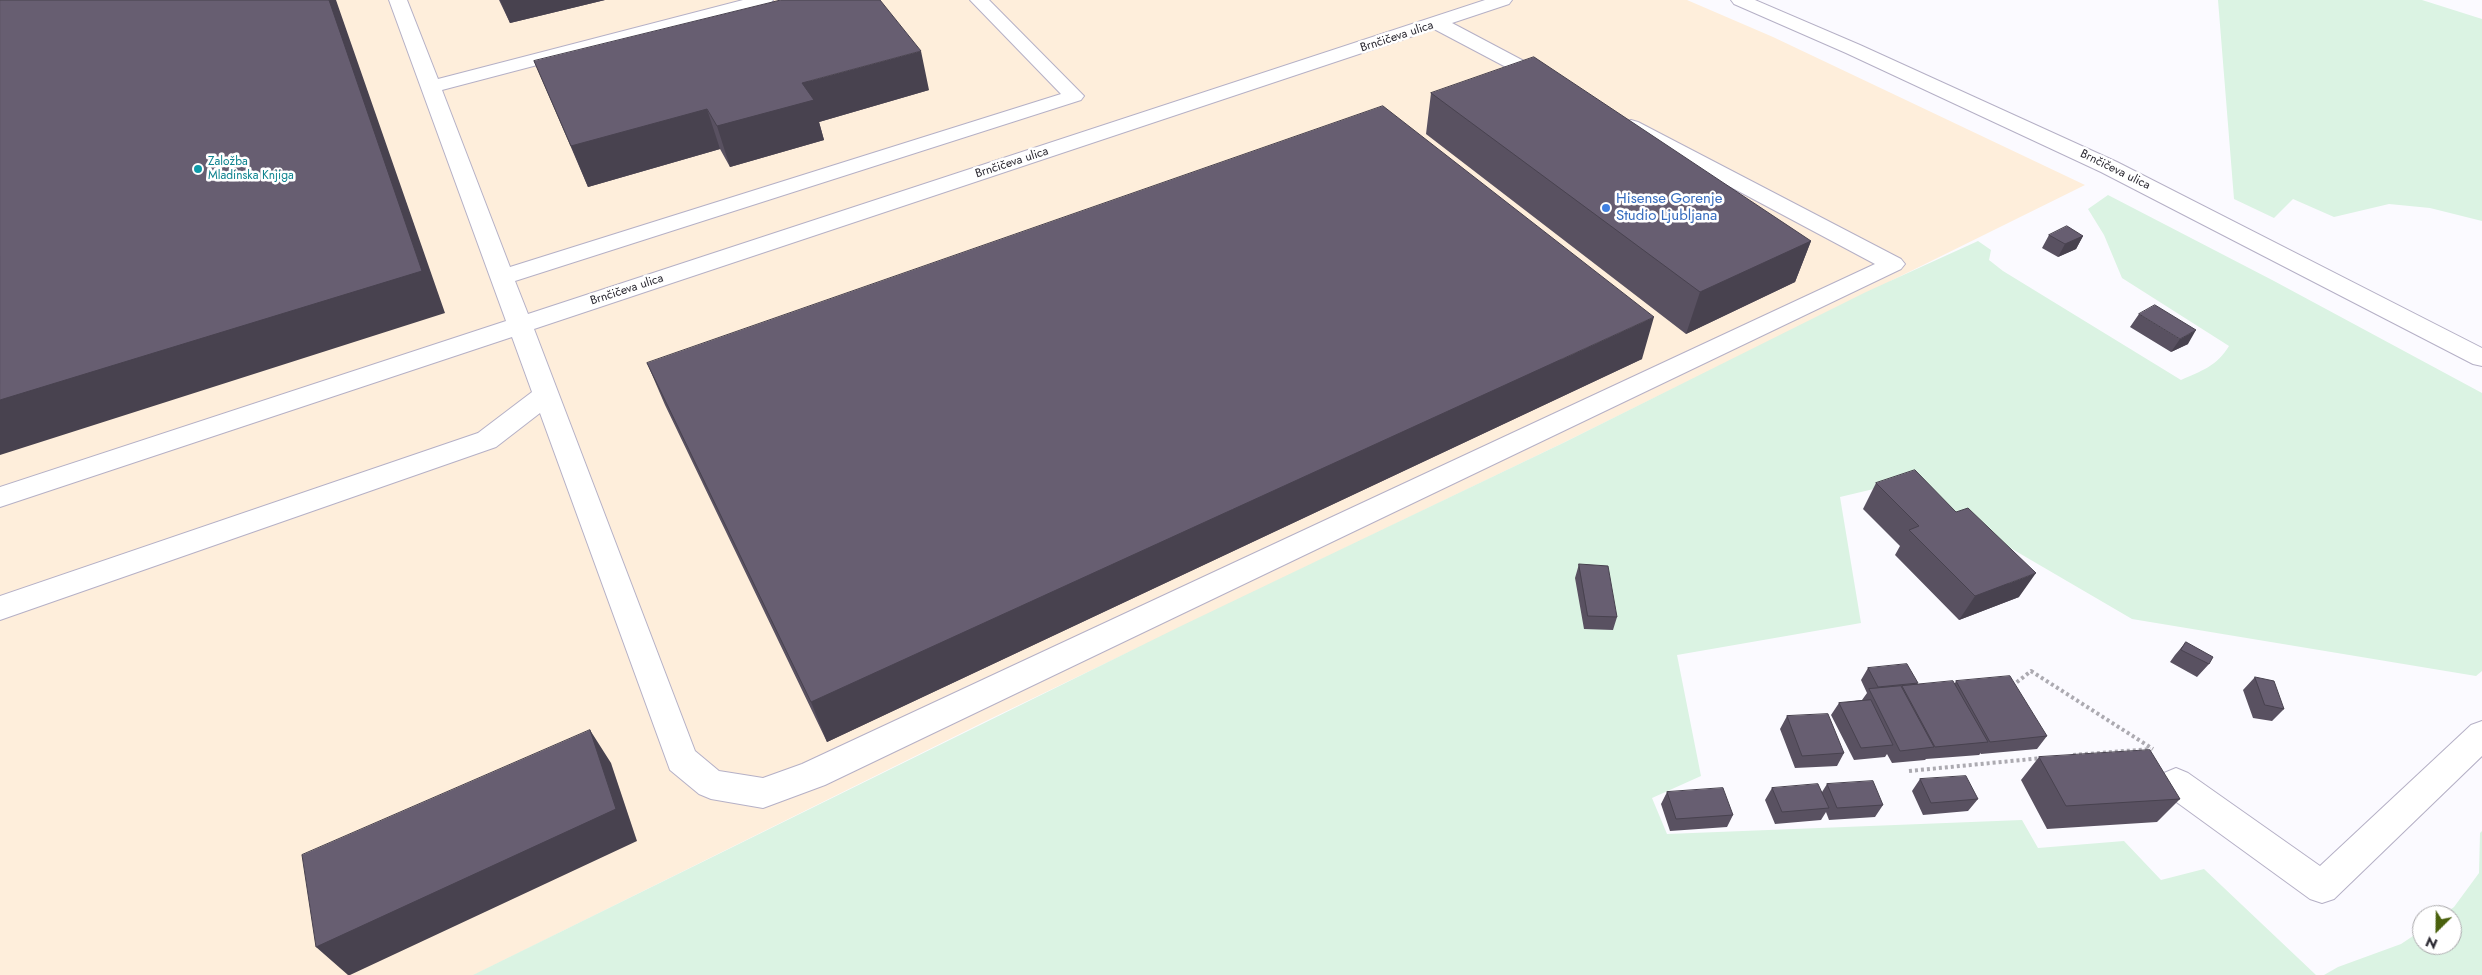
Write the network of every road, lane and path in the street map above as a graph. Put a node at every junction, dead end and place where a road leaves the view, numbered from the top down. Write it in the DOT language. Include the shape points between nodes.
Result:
graph roads {
  1 [pos="398,0"];
  2 [pos="764,0"];
  3 [pos="980,0"];
  4 [pos="1503,0"];
  5 [pos="1740,0"];
  6 [pos="1437,23"];
  7 [pos="431,87"];
  8 [pos="1569,93"];
  9 [pos="1613,116"];
  10 [pos="502,277"];
  11 [pos="520,326"];
  12 [pos="2482,358"];
  13 [pos="546,395"];
  14 [pos="0,497"];
  15 [pos="0,608"];
  16 [pos="2006,691"];
  17 [pos="2482,735"];
  18 [pos="2154,749"];
  19 [pos="2068,756"];
  20 [pos="2048,758"];
  21 [pos="1909,771"];
  22 [pos="2188,792"];
  1 -- 7 [label="street"];
  2 -- 7 [label="street"];
  3 -- 10 [label="street" via="1074,96"];
  4 -- 6 [label="street, Brnčičeva ulica"];
  5 -- 12 [label="street, Brnčičeva ulica" via="1853,48 2109,167"];
  6 -- 8 [label="street"];
  6 -- 11 [label="street, Brnčičeva ulica"];
  7 -- 10 [label="street"];
  9 -- 13 [label="street" via="1893,264 813,775 763,793 711,784 682,760"];
  10 -- 11 [label="street"];
  11 -- 13 [label="street"];
  11 -- 14 [label="street, Brnčičeva ulica"];
  13 -- 15 [label="street" via="487,440"];
  16 -- 18 [label="path" via="2031,671"];
  17 -- 22 [label="street" via="2322,887"];
  18 -- 19 [label="path"];
  18 -- 22 [label="path" via="2190,773"];
  20 -- 21 [label="path"];
}
